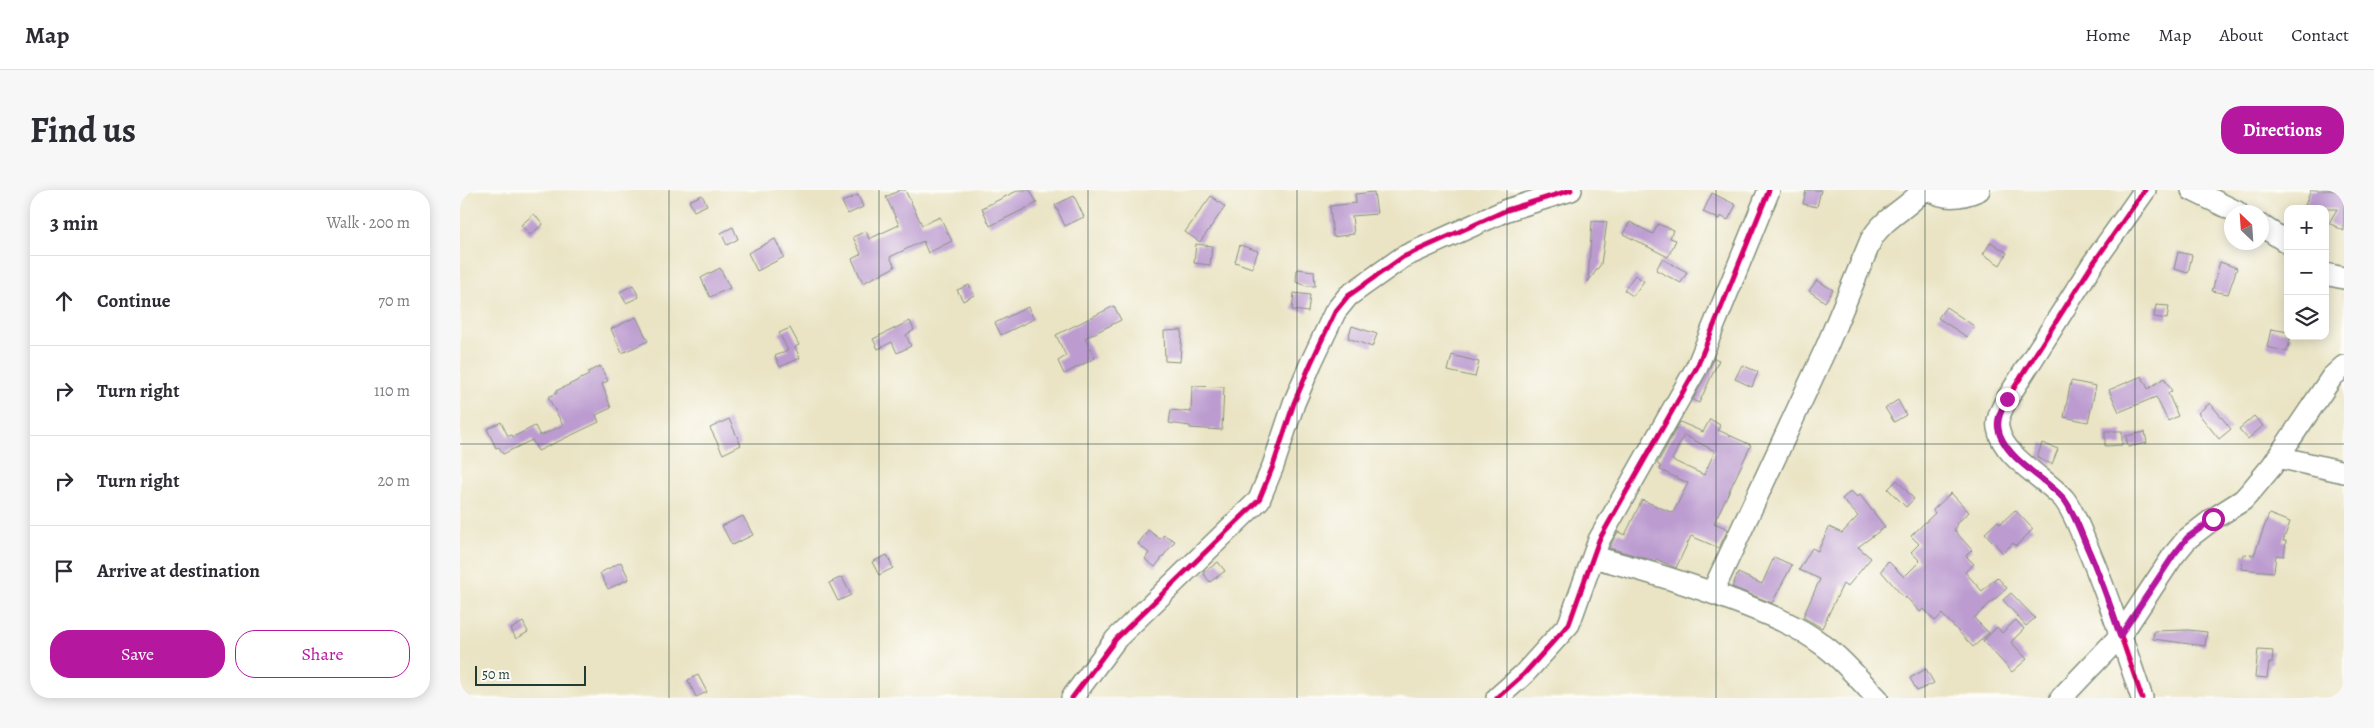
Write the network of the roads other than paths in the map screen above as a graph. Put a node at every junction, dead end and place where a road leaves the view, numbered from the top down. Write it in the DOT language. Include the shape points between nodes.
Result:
graph roads {
  1 [pos="1571,190"];
  2 [pos="1769,190"];
  3 [pos="1923,190"];
  4 [pos="1930,190"];
  5 [pos="1979,190"];
  6 [pos="2145,190"];
  7 [pos="2192,190"];
  8 [pos="2224,206"];
  9 [pos="2269,231"];
  10 [pos="2284,240"];
  11 [pos="2329,275"];
  12 [pos="2344,278"];
  13 [pos="2344,366"];
  14 [pos="2278,456"];
  15 [pos="2344,472"];
  16 [pos="1593,557"];
  17 [pos="1712,593"];
  18 [pos="2120,636"];
  19 [pos="1072,698"];
  20 [pos="1497,698"];
  21 [pos="1877,698"];
  22 [pos="2062,698"];
  23 [pos="2142,698"];
  1 -- 19 [label="street" via="1507,210 1403,257 1348,296 1335,312 1311,363 1258,500 1116,639"];
  2 -- 16 [label="street" via="1697,367 1599,540"];
  3 -- 17 [label="street" via="1908,206 1877,229 1871,240 1827,346"];
  4 -- 5 [label="street" via="1948,196"];
  6 -- 18 [label="street" via="2092,265 1998,418 1998,427 2010,450 2032,474 2056,492 2070,510 2106,591"];
  7 -- 8 [label="street"];
  9 -- 10 [label="street"];
  11 -- 12 [label="street"];
  13 -- 14 [label="street" via="2327,384"];
  14 -- 15 [label="street"];
  14 -- 18 [label="street" via="2243,500 2187,538"];
  16 -- 17 [label="street"];
  16 -- 20 [label="street" via="1569,624 1524,674"];
  17 -- 21 [label="street" via="1766,614 1812,637 1843,662"];
  18 -- 22 [label="street"];
  18 -- 23 [label="street"];
}
